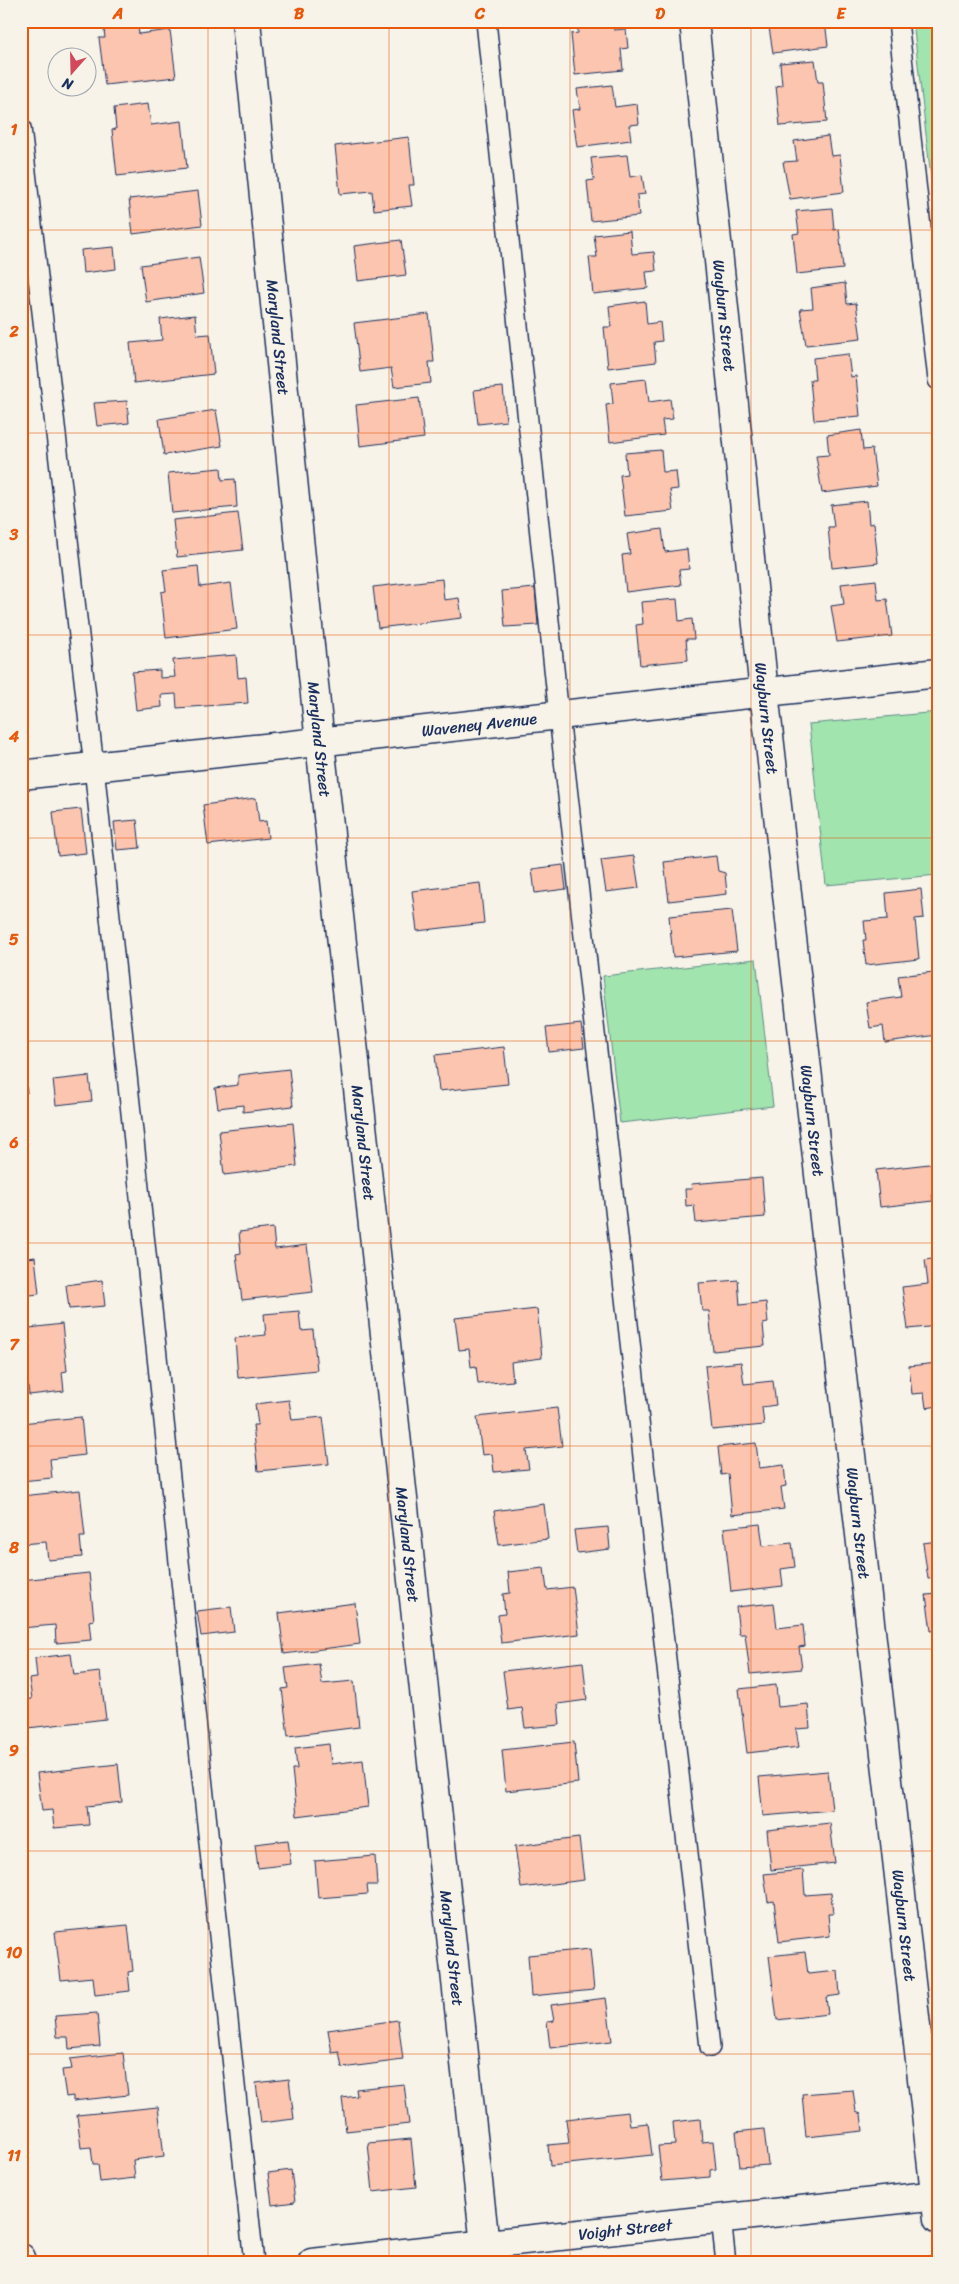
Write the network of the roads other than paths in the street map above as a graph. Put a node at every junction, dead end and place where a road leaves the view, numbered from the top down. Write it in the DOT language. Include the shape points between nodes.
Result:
graph roads {
  1 [pos="246,21"];
  2 [pos="486,21"];
  3 [pos="694,21"];
  4 [pos="898,21"];
  5 [pos="21,128"];
  6 [pos="938,380"];
  7 [pos="938,673"];
  8 [pos="764,692"];
  9 [pos="559,716"];
  10 [pos="320,743"];
  11 [pos="94,767"];
  12 [pos="21,775"];
  13 [pos="710,2047"];
  14 [pos="937,2203"];
  15 [pos="721,2218"];
  16 [pos="485,2253"];
  17 [pos="21,2258"];
  18 [pos="22,2263"];
  19 [pos="254,2263"];
  20 [pos="312,2263"];
  21 [pos="726,2263"];
  1 -- 10 [label="street, Maryland Street"];
  2 -- 9 [label="lane"];
  3 -- 8 [label="street, Wayburn Street"];
  4 -- 6 [label="lane"];
  5 -- 11 [label="lane"];
  7 -- 8 [label="street, Waveney Avenue"];
  8 -- 9 [label="street, Waveney Avenue"];
  8 -- 14 [label="street, Wayburn Street"];
  9 -- 10 [label="street, Waveney Avenue"];
  9 -- 13 [label="lane"];
  10 -- 11 [label="street, Waveney Avenue"];
  10 -- 16 [label="street, Maryland Street"];
  11 -- 12 [label="street, Waveney Avenue"];
  11 -- 19 [label="lane"];
  14 -- 15 [label="street, Voight Street"];
  15 -- 16 [label="street, Voight Street"];
  15 -- 21 [label="lane"];
  16 -- 20 [label="street, Voight Street"];
  17 -- 18 [label="street"];
}
